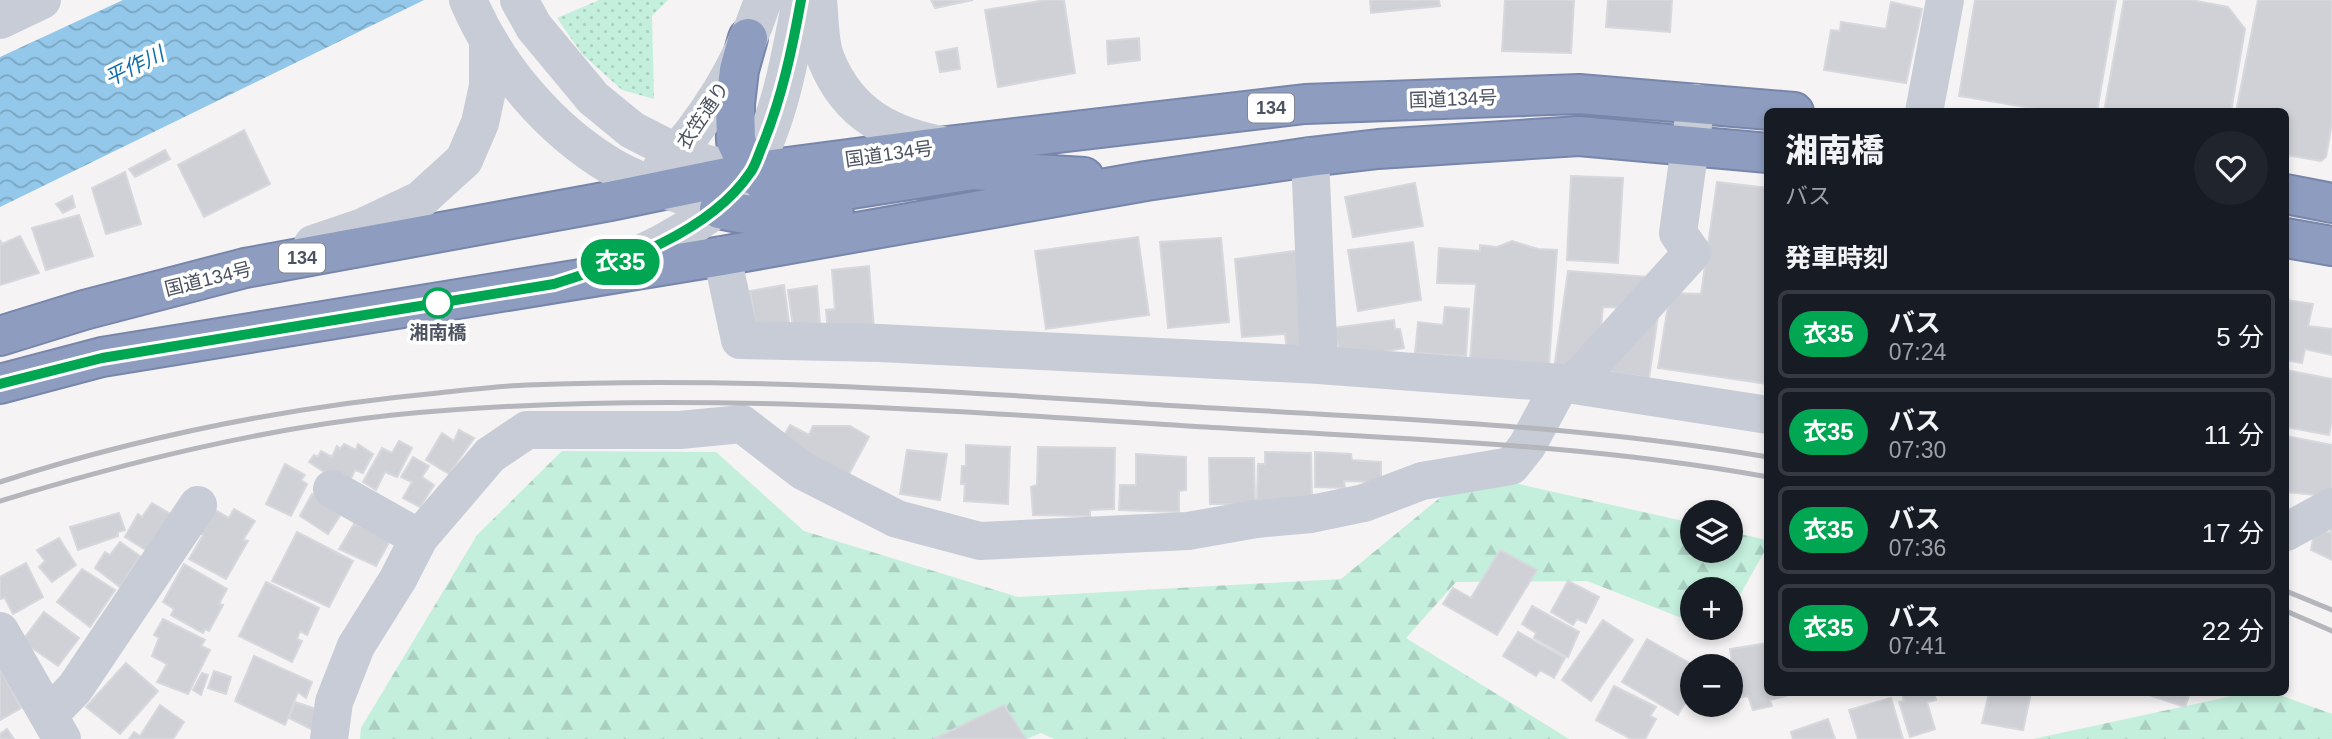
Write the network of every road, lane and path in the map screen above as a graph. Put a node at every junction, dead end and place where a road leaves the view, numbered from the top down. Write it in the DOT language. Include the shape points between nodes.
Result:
graph roads {
  1 [pos="42,0"];
  2 [pos="519,0"];
  3 [pos="764,0"];
  4 [pos="801,0"];
  5 [pos="818,0"];
  6 [pos="1945,0"];
  7 [pos="476,17"];
  8 [pos="0,20"];
  9 [pos="748,38"];
  10 [pos="1696,103"];
  11 [pos="1925,108"];
  12 [pos="1764,109"];
  13 [pos="1690,145"];
  14 [pos="947,146"];
  15 [pos="677,153"];
  16 [pos="1764,153"];
  17 [pos="1310,157"];
  18 [pos="751,172"];
  19 [pos="1146,181"];
  20 [pos="655,186"];
  21 [pos="2289,195"];
  22 [pos="2332,203"];
  23 [pos="719,209"];
  24 [pos="2289,239"];
  25 [pos="2332,246"];
  26 [pos="722,256"];
  27 [pos="245,268"];
  28 [pos="554,284"];
  29 [pos="0,336"];
  30 [pos="1319,365"];
  31 [pos="0,384"];
  32 [pos="1567,384"];
  33 [pos="1764,414"];
  34 [pos="332,489"];
  35 [pos="198,505"];
  36 [pos="2332,507"];
  37 [pos="2289,530"];
  38 [pos="419,538"];
  39 [pos="0,631"];
  40 [pos="55,727"];
  41 [pos="329,739"];
  1 -- 8 [label="street"];
  2 -- 15 [label="street" via="534,27 593,98 632,130"];
  3 -- 9 [label="street, 衣笠通り"];
  4 -- 18 [label="street" via="776,112"];
  5 -- 14 [label="street" via="825,58 848,99 882,127"];
  6 -- 11 [label="street"];
  7 -- 20 [label="street" via="504,67 558,126 610,165"];
  7 -- 27 [label="street" via="488,86 464,160 420,200 363,227"];
  9 -- 15 [label="street, 衣笠通り" via="721,92"];
  9 -- 18 [label="highway" via="734,104 736,141"];
  10 -- 12 [label="highway, 国道134号 / 134"];
  10 -- 13 [label="street"];
  10 -- 14 [label="highway, 国道134号 / 134" via="1579,94 1305,104"];
  13 -- 16 [label="highway"];
  13 -- 17 [label="highway" via="1579,136"];
  13 -- 32 [label="street" via="1678,233 1692,253"];
  14 -- 18 [label="highway, 国道134号 / 134"];
  15 -- 18 [label="street"];
  15 -- 20 [label="street, 衣笠通り"];
  17 -- 19 [label="highway"];
  17 -- 30 [label="street"];
  18 -- 19 [label="highway" via="771,187 799,195 973,170"];
  18 -- 20 [label="highway, 国道134号 / 134"];
  18 -- 23 [label="street"];
  19 -- 23 [label="highway" via="977,191 795,218"];
  19 -- 26 [label="highway"];
  20 -- 23 [label="street"];
  20 -- 27 [label="highway, 国道134号 / 134" via="610,201"];
  21 -- 22 [label="highway"];
  23 -- 28 [label="street" via="611,266"];
  24 -- 25 [label="highway"];
  26 -- 28 [label="highway"];
  26 -- 30 [label="street" via="740,340"];
  27 -- 29 [label="highway, 国道134号 / 134"];
  28 -- 31 [label="highway" via="102,358"];
  30 -- 32 [label="street"];
  32 -- 33 [label="street"];
  32 -- 38 [label="street" via="1511,466 1422,481 1364,503 1311,514 1188,531 980,541 897,519 803,471 742,424 680,430 527,430 490,455"];
  34 -- 38 [label="street"];
  35 -- 40 [label="street" via="75,688"];
  36 -- 37 [label="street"];
  38 -- 41 [label="street" via="356,646 334,702"];
  39 -- 40 [label="street"];
}
